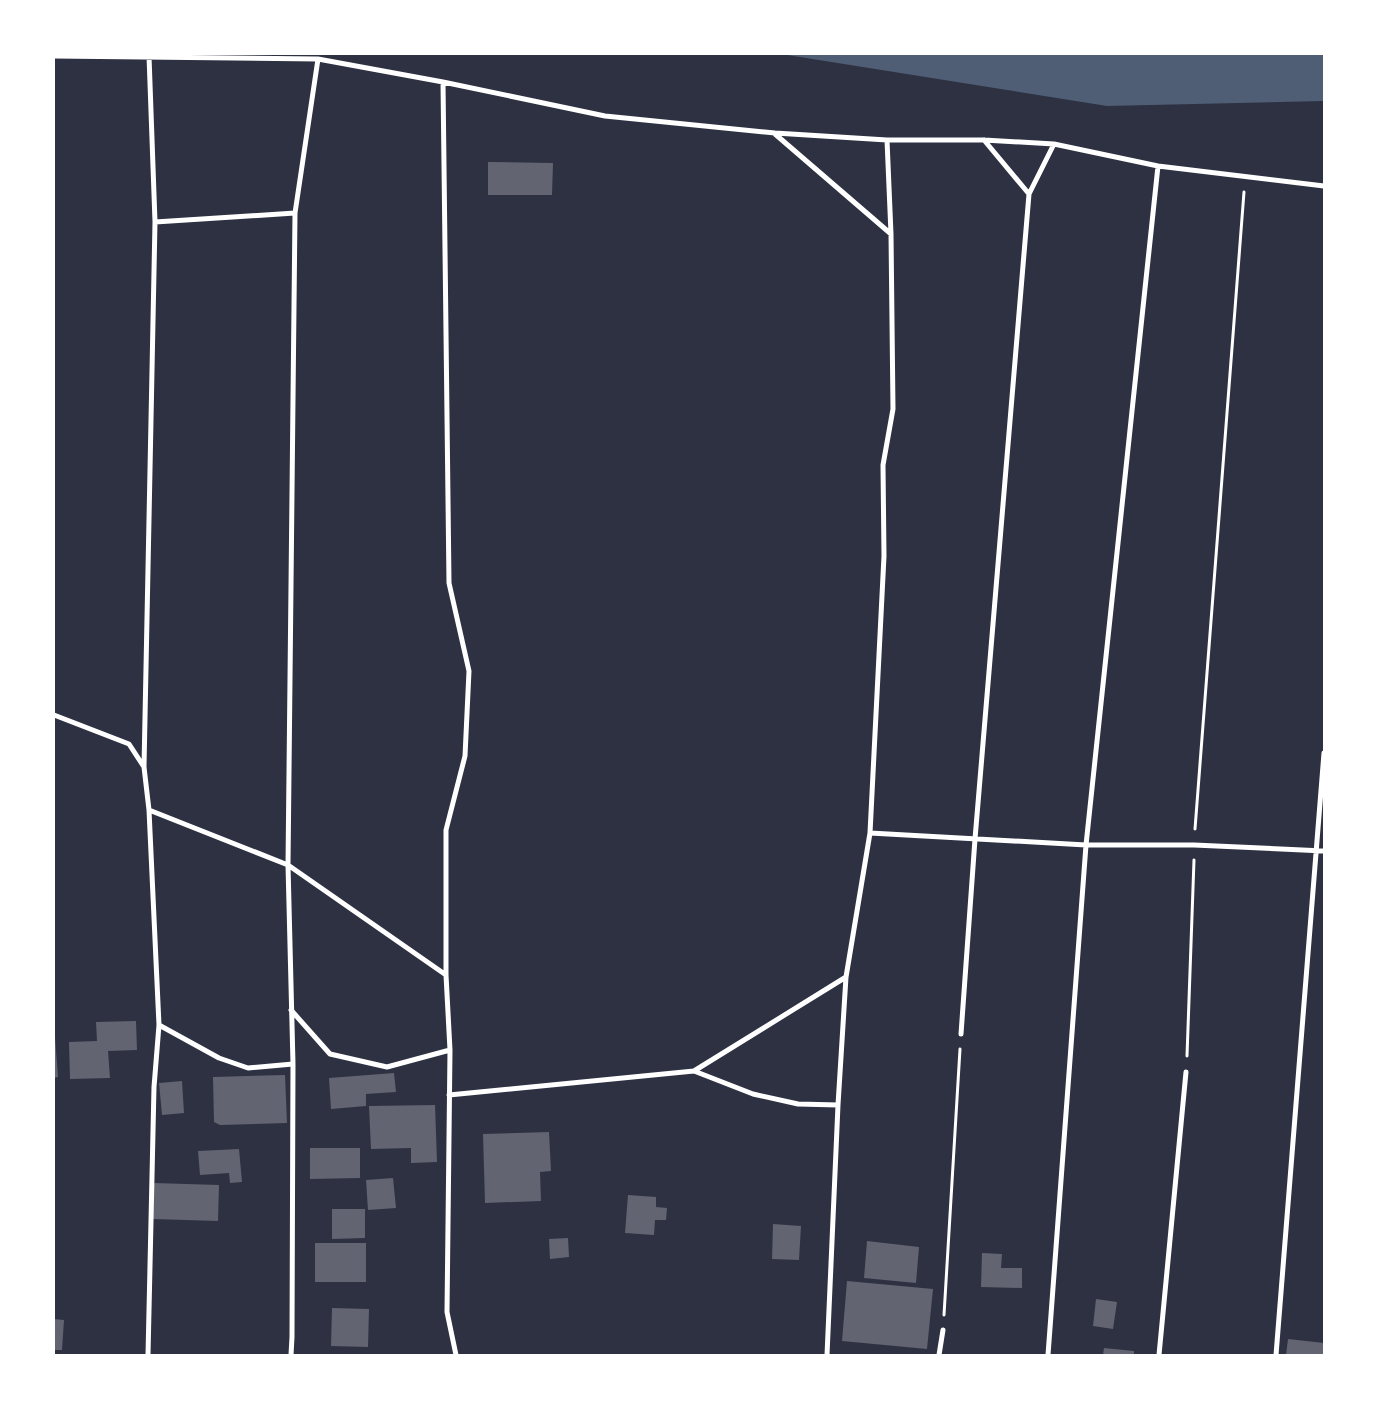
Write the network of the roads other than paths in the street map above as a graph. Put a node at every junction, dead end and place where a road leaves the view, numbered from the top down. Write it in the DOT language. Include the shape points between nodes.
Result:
graph roads {
  1 [pos="54,56"];
  2 [pos="149,56"];
  3 [pos="318,59"];
  4 [pos="443,82"];
  5 [pos="775,133"];
  6 [pos="887,140"];
  7 [pos="984,140"];
  8 [pos="1054,144"];
  9 [pos="1158,166"];
  10 [pos="1324,186"];
  11 [pos="1029,194"];
  12 [pos="296,213"];
  13 [pos="155,222"];
  14 [pos="891,234"];
  15 [pos="54,715"];
  16 [pos="1324,753"];
  17 [pos="144,767"];
  18 [pos="149,810"];
  19 [pos="870,833"];
  20 [pos="975,839"];
  21 [pos="1086,845"];
  22 [pos="1316,850"];
  23 [pos="1324,851"];
  24 [pos="288,866"];
  25 [pos="446,975"];
  26 [pos="846,976"];
  27 [pos="291,1010"];
  28 [pos="159,1025"];
  29 [pos="962,1034"];
  30 [pos="450,1050"];
  31 [pos="293,1064"];
  32 [pos="694,1071"];
  33 [pos="1186,1072"];
  34 [pos="449,1095"];
  35 [pos="838,1105"];
  36 [pos="943,1330"];
  37 [pos="148,1355"];
  38 [pos="291,1355"];
  39 [pos="456,1355"];
  40 [pos="827,1355"];
  41 [pos="939,1355"];
  42 [pos="1048,1355"];
  43 [pos="1159,1355"];
  44 [pos="1276,1355"];
  1 -- 2 [label="street"];
  2 -- 3 [label="street"];
  2 -- 13 [label="street"];
  3 -- 4 [label="street"];
  3 -- 12 [label="street"];
  4 -- 5 [label="street" via="605,116"];
  4 -- 25 [label="street" via="449,583 469,671 464,756 446,830"];
  5 -- 6 [label="street"];
  5 -- 14 [label="street"];
  6 -- 7 [label="street"];
  6 -- 14 [label="street"];
  7 -- 8 [label="street"];
  7 -- 11 [label="street"];
  8 -- 9 [label="street"];
  8 -- 11 [label="street"];
  9 -- 10 [label="street"];
  9 -- 21 [label="street"];
  11 -- 20 [label="street"];
  12 -- 13 [label="street"];
  12 -- 24 [label="street"];
  13 -- 17 [label="street"];
  14 -- 19 [label="street" via="893,409 883,465 884,556"];
  15 -- 17 [label="street" via="129,744"];
  16 -- 22 [label="street"];
  17 -- 18 [label="street"];
  18 -- 24 [label="street"];
  18 -- 28 [label="street"];
  19 -- 20 [label="street"];
  19 -- 26 [label="street"];
  20 -- 21 [label="street"];
  20 -- 29 [label="street"];
  21 -- 22 [label="street"];
  21 -- 42 [label="street"];
  22 -- 23 [label="street"];
  22 -- 44 [label="street"];
  24 -- 25 [label="street"];
  24 -- 27 [label="street"];
  25 -- 30 [label="street"];
  26 -- 32 [label="street"];
  26 -- 35 [label="street"];
  27 -- 30 [label="street" via="330,1054 387,1067"];
  27 -- 31 [label="street"];
  28 -- 31 [label="street" via="219,1058 248,1068"];
  28 -- 37 [label="street" via="154,1087"];
  30 -- 34 [label="street"];
  31 -- 38 [label="street"];
  32 -- 34 [label="street"];
  32 -- 35 [label="street" via="753,1094 798,1104"];
  33 -- 43 [label="street"];
  34 -- 39 [label="street" via="447,1312"];
  35 -- 40 [label="street"];
  36 -- 41 [label="street"];
}
